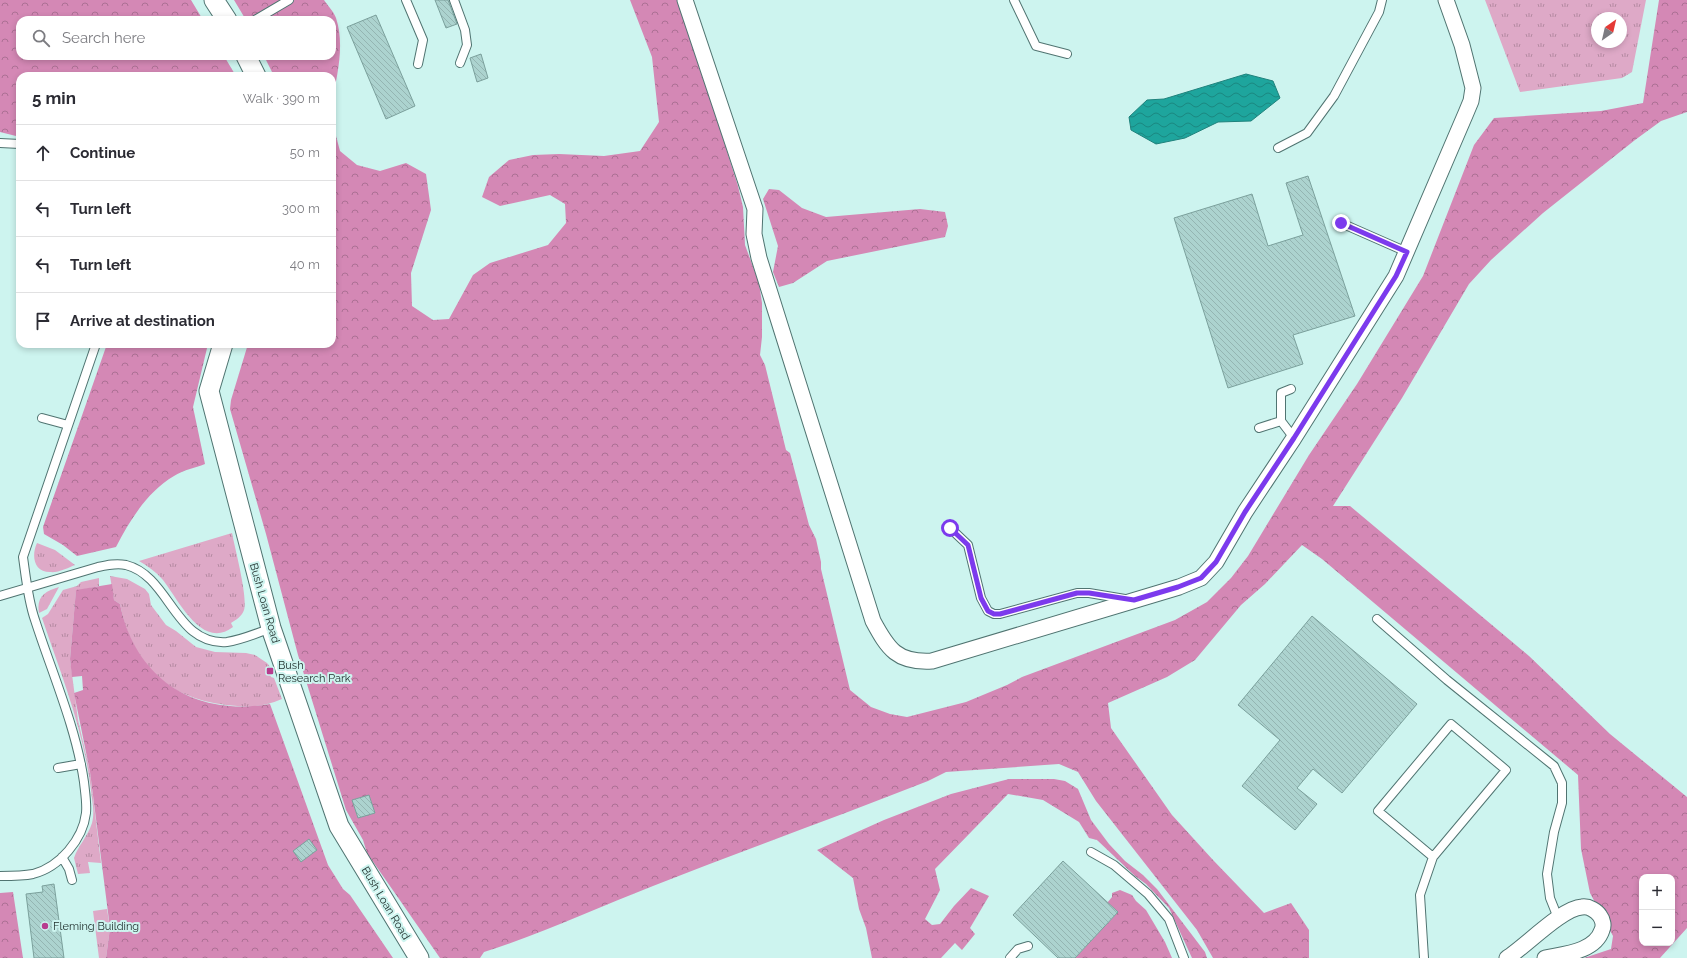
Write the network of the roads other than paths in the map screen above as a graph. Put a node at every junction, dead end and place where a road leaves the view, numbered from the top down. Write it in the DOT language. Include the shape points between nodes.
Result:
graph roads {
  1 [pos="214,0"];
  2 [pos="289,0"];
  3 [pos="454,0"];
  4 [pos="685,0"];
  5 [pos="1014,0"];
  6 [pos="1382,0"];
  7 [pos="1446,0"];
  8 [pos="408,1"];
  9 [pos="224,16"];
  10 [pos="262,16"];
  11 [pos="1067,54"];
  12 [pos="248,60"];
  13 [pos="460,63"];
  14 [pos="418,64"];
  15 [pos="254,72"];
  16 [pos="0,143"];
  17 [pos="16,144"];
  18 [pos="1278,148"];
  19 [pos="1341,223"];
  20 [pos="1407,252"];
  21 [pos="95,348"];
  22 [pos="222,348"];
  23 [pos="1291,389"];
  24 [pos="42,418"];
  25 [pos="1280,421"];
  26 [pos="68,425"];
  27 [pos="1259,428"];
  28 [pos="1294,438"];
  29 [pos="950,528"];
  30 [pos="27,589"];
  31 [pos="0,596"];
  32 [pos="1134,600"];
  33 [pos="1377,619"];
  34 [pos="271,628"];
  35 [pos="81,764"];
  36 [pos="58,768"];
  37 [pos="1091,852"];
  38 [pos="62,857"];
  39 [pos="1433,857"];
  40 [pos="0,876"];
  41 [pos="72,880"];
  42 [pos="1558,918"];
  43 [pos="1028,946"];
  44 [pos="419,958"];
  45 [pos="1010,958"];
  46 [pos="1184,958"];
  47 [pos="1424,958"];
  48 [pos="1507,958"];
  49 [pos="1545,958"];
  1 -- 9 [label="street"];
  2 -- 10 [label="lane"];
  3 -- 13 [label="lane" via="465,30 467,44"];
  4 -- 32 [label="street" via="755,209 754,234 759,258 873,621 884,643 900,656 918,662 932,661"];
  5 -- 11 [label="lane" via="1036,46"];
  6 -- 18 [label="lane" via="1379,12 1334,96 1307,133"];
  7 -- 20 [label="street" via="1462,45 1473,88 1471,101"];
  8 -- 14 [label="lane" via="424,40"];
  12 -- 15 [label="street"];
  16 -- 17 [label="lane"];
  19 -- 20 [label="lane"];
  20 -- 28 [label="street" via="1396,276"];
  21 -- 26 [label="lane"];
  22 -- 34 [label="street, Bush Loan Road" via="209,391"];
  23 -- 25 [label="lane" via="1280,393"];
  24 -- 26 [label="lane"];
  25 -- 27 [label="lane"];
  25 -- 28 [label="lane"];
  26 -- 30 [label="lane" via="23,557"];
  28 -- 32 [label="street" via="1245,512 1216,562 1201,578"];
  29 -- 32 [label="lane" via="968,545 981,598 988,611 994,614 1077,593"];
  30 -- 31 [label="lane"];
  30 -- 34 [label="lane" via="98,567 126,565 151,579 180,619 204,638 227,642"];
  30 -- 35 [label="lane"];
  33 -- 42 [label="lane" via="1447,680 1554,766 1562,783 1562,803 1547,874 1550,898"];
  34 -- 44 [label="street, Bush Loan Road" via="339,826"];
  35 -- 36 [label="lane"];
  35 -- 38 [label="lane" via="86,812 77,840"];
  37 -- 46 [label="lane" via="1114,865 1148,894 1169,919"];
  38 -- 40 [label="lane" via="34,874"];
  38 -- 41 [label="lane"];
  39 -- 39 [label="lane" via="1378,811 1451,724 1506,770"];
  39 -- 47 [label="lane" via="1420,895"];
  42 -- 48 [label="street"];
  42 -- 49 [label="street" via="1582,907 1595,910 1602,917 1604,927 1601,935 1592,944 1578,951"];
  43 -- 45 [label="lane" via="1018,949"];
}
